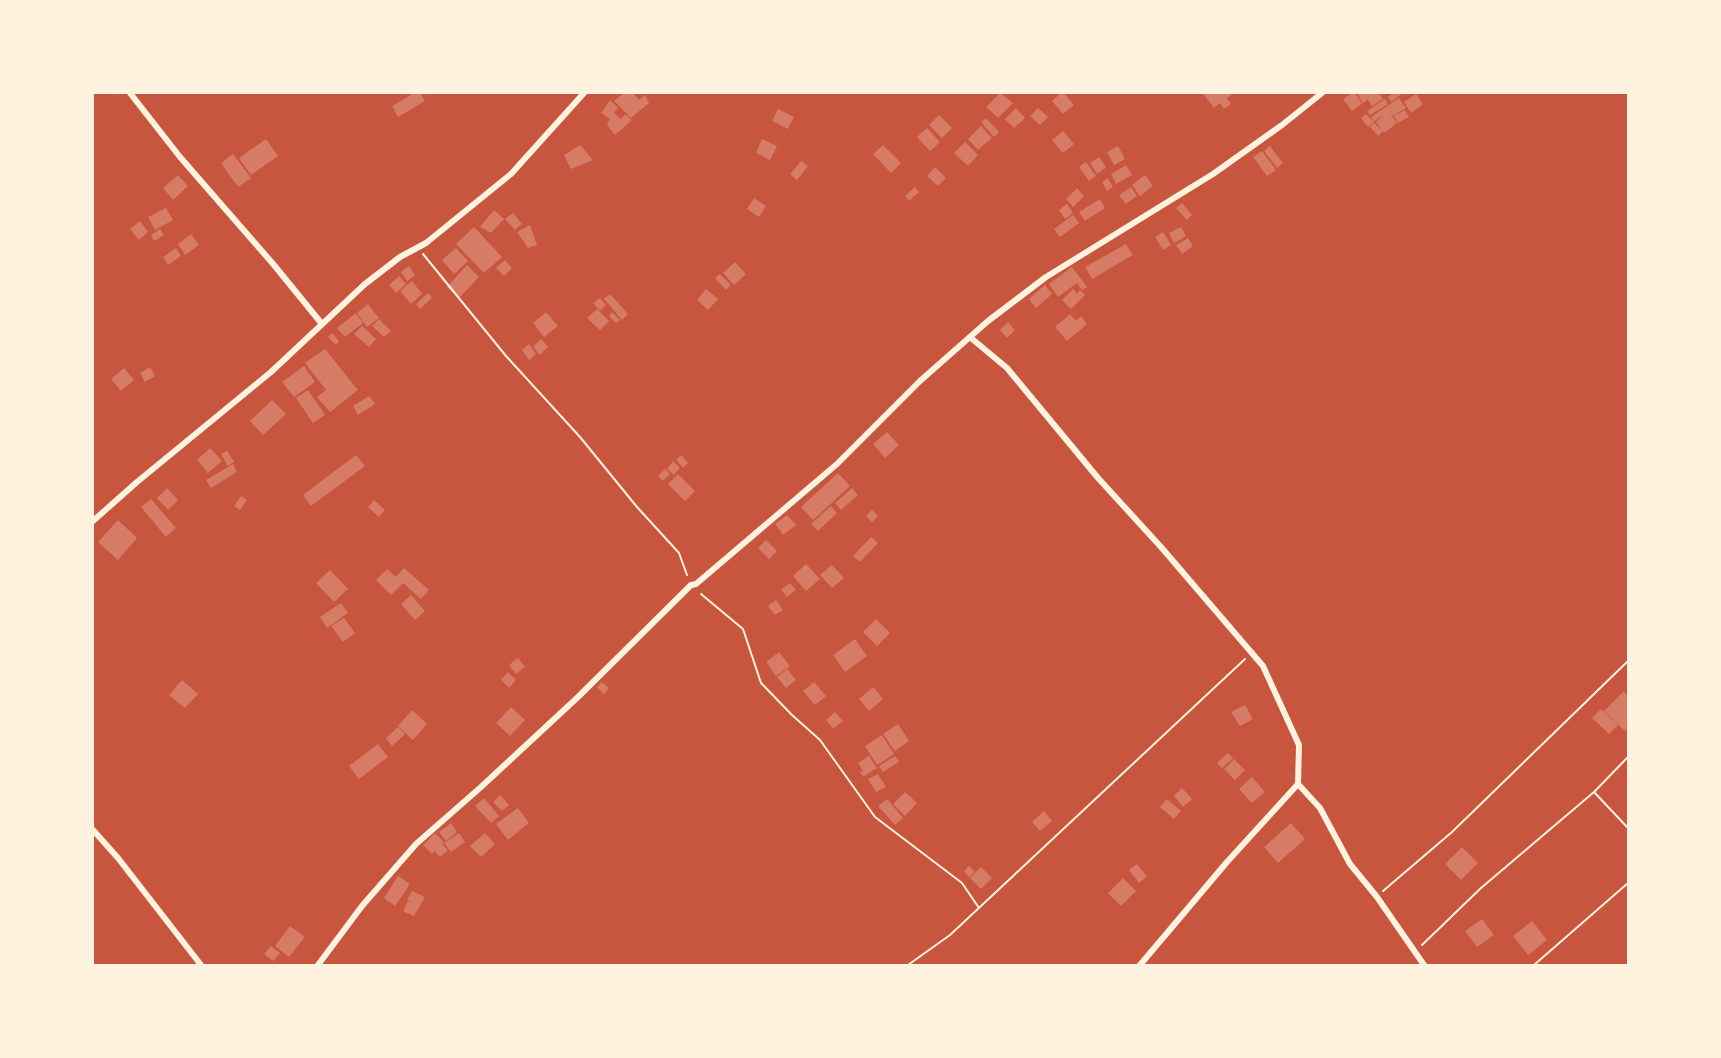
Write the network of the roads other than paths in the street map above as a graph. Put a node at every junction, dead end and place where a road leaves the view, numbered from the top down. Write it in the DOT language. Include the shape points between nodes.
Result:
graph roads {
  1 [pos="130,93"];
  2 [pos="584,93"];
  3 [pos="1322,93"];
  4 [pos="322,324"];
  5 [pos="971,338"];
  6 [pos="93,521"];
  7 [pos="1298,784"];
  8 [pos="93,830"];
  9 [pos="201,965"];
  10 [pos="318,965"];
  11 [pos="1140,965"];
  12 [pos="1424,965"];
  1 -- 4 [label="street"];
  2 -- 4 [label="street" via="511,174 426,243 400,256"];
  3 -- 5 [label="street" via="1213,174 1046,277"];
  4 -- 6 [label="street" via="271,372"];
  5 -- 7 [label="street" via="1007,368 1263,666 1299,745"];
  5 -- 10 [label="street" via="920,381 837,464 691,585 578,697 416,844"];
  7 -- 11 [label="street"];
  7 -- 12 [label="street" via="1320,808 1350,864"];
  8 -- 9 [label="street"];
}
